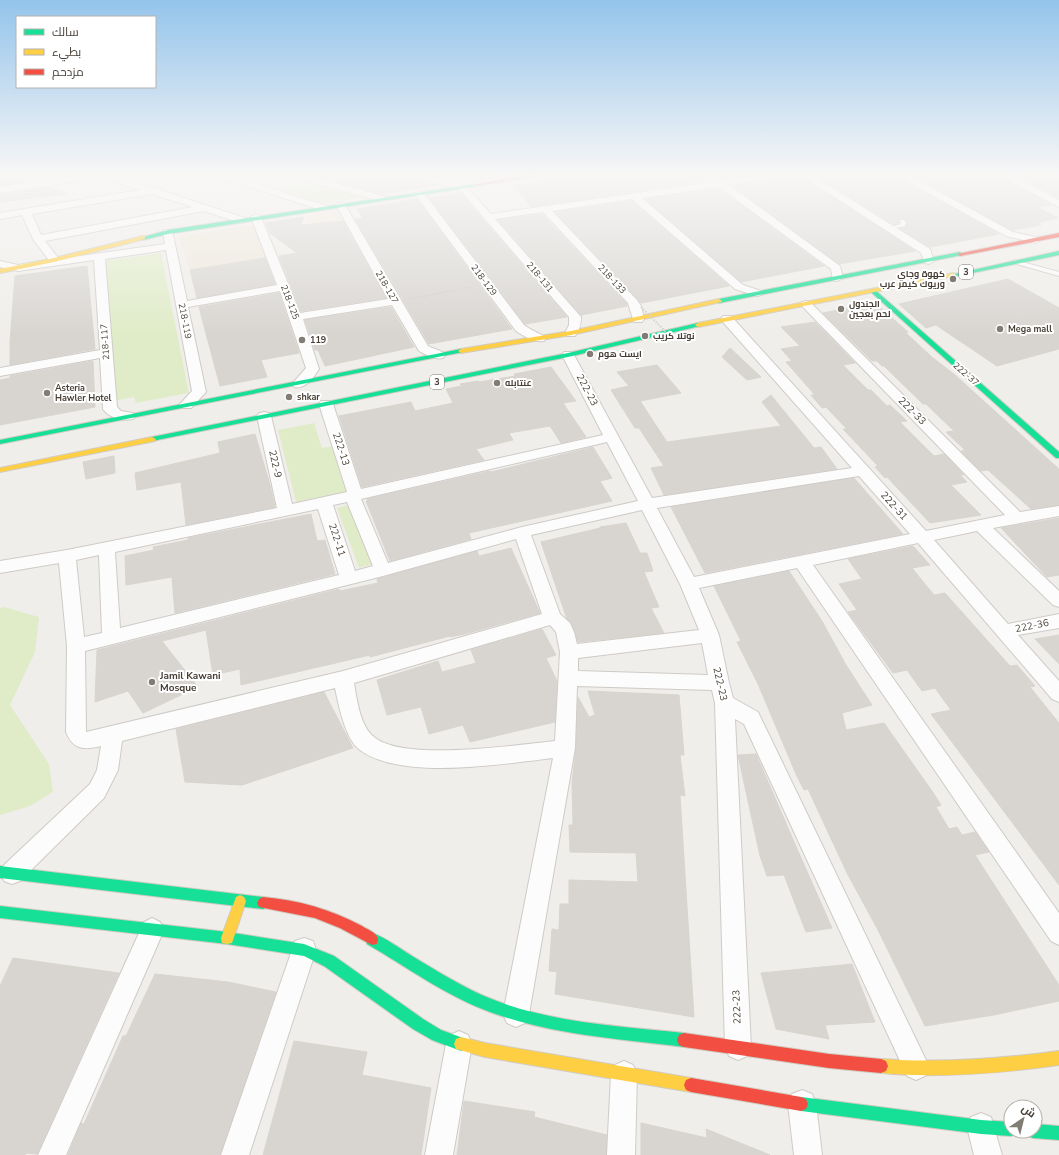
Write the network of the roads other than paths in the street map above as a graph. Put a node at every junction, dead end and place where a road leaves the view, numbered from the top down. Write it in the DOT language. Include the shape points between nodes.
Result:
graph roads {
  1 [pos="33,228"];
  2 [pos="98,228"];
  3 [pos="193,228"];
  4 [pos="260,228"];
  5 [pos="354,228"];
  6 [pos="446,228"];
  7 [pos="498,228"];
  8 [pos="563,228"];
  9 [pos="671,228"];
  10 [pos="778,228"];
  11 [pos="890,228"];
  12 [pos="999,228"];
  13 [pos="168,232"];
  14 [pos="1059,235"];
  15 [pos="38,239"];
  16 [pos="1036,240"];
  17 [pos="170,246"];
  18 [pos="1059,252"];
  19 [pos="99,256"];
  20 [pos="927,256"];
  21 [pos="54,260"];
  22 [pos="1015,262"];
  23 [pos="0,264"];
  24 [pos="18,268"];
  25 [pos="0,271"];
  26 [pos="836,273"];
  27 [pos="1059,274"];
  28 [pos="284,287"];
  29 [pos="873,291"];
  30 [pos="755,294"];
  31 [pos="395,301"];
  32 [pos="710,303"];
  33 [pos="806,304"];
  34 [pos="182,305"];
  35 [pos="767,312"];
  36 [pos="296,317"];
  37 [pos="638,319"];
  38 [pos="727,319"];
  39 [pos="570,333"];
  40 [pos="540,338"];
  41 [pos="106,354"];
  42 [pos="439,355"];
  43 [pos="568,355"];
  44 [pos="0,372"];
  45 [pos="299,384"];
  46 [pos="326,404"];
  47 [pos="186,405"];
  48 [pos="128,416"];
  49 [pos="264,416"];
  50 [pos="612,437"];
  51 [pos="0,442"];
  52 [pos="1059,456"];
  53 [pos="0,470"];
  54 [pos="862,471"];
  55 [pos="354,495"];
  56 [pos="324,502"];
  57 [pos="648,504"];
  58 [pos="286,511"];
  59 [pos="1059,511"];
  60 [pos="1017,518"];
  61 [pos="980,525"];
  62 [pos="522,532"];
  63 [pos="922,537"];
  64 [pos="107,548"];
  65 [pos="67,556"];
  66 [pos="801,561"];
  67 [pos="0,567"];
  68 [pos="382,570"];
  69 [pos="349,578"];
  70 [pos="689,584"];
  71 [pos="1059,601"];
  72 [pos="552,618"];
  73 [pos="1059,621"];
  74 [pos="1004,631"];
  75 [pos="710,635"];
  76 [pos="111,637"];
  77 [pos="76,646"];
  78 [pos="569,652"];
  79 [pos="568,678"];
  80 [pos="343,680"];
  81 [pos="722,693"];
  82 [pos="1059,694"];
  83 [pos="112,735"];
  84 [pos="565,748"];
  85 [pos="6,872"];
  86 [pos="240,901"];
  87 [pos="1,913"];
  88 [pos="152,930"];
  89 [pos="1059,933"];
  90 [pos="227,938"];
  91 [pos="304,950"];
  92 [pos="516,1014"];
  93 [pos="459,1044"];
  94 [pos="738,1047"];
  95 [pos="1059,1058"];
  96 [pos="916,1067"];
  97 [pos="624,1074"];
  98 [pos="802,1104"];
  99 [pos="981,1127"];
  100 [pos="1003,1128"];
  101 [pos="1043,1132"];
  102 [pos="1059,1133"];
  103 [pos="52,1155"];
  104 [pos="236,1155"];
  105 [pos="439,1155"];
  106 [pos="621,1155"];
  107 [pos="808,1155"];
  108 [pos="988,1155"];
  1 -- 15 [label="street"];
  2 -- 15 [label="street"];
  3 -- 13 [label="main road"];
  4 -- 28 [label="street, 218-125"];
  5 -- 31 [label="street, 218-127"];
  6 -- 40 [label="street, 218-129" via="520,328"];
  7 -- 39 [label="street, 218-131" via="575,318 575,326"];
  8 -- 37 [label="street, 218-133" via="633,302"];
  9 -- 30 [label="street" via="739,287"];
  10 -- 26 [label="street"];
  11 -- 20 [label="street"];
  12 -- 16 [label="street" via="1010,234"];
  13 -- 17 [label="street, 218-119"];
  13 -- 21 [label="main road"];
  14 -- 16 [label="main road, 3"];
  15 -- 21 [label="street"];
  16 -- 20 [label="main road, 3"];
  17 -- 19 [label="street"];
  17 -- 34 [label="street, 218-119"];
  18 -- 22 [label="main road, 3"];
  19 -- 24 [label="street"];
  19 -- 41 [label="street, 218-117"];
  20 -- 26 [label="main road, 3"];
  21 -- 24 [label="main road"];
  22 -- 27 [label="lane"];
  22 -- 29 [label="main road, 3"];
  23 -- 24 [label="street"];
  24 -- 25 [label="main road"];
  26 -- 30 [label="main road, 3"];
  28 -- 34 [label="street"];
  28 -- 36 [label="street, 218-125"];
  29 -- 33 [label="main road, 3"];
  29 -- 52 [label="main road, 222-37"];
  30 -- 32 [label="main road, 3"];
  30 -- 35 [label="main road" via="749,298 749,302 752,306"];
  31 -- 36 [label="street"];
  31 -- 42 [label="street, 218-127" via="423,348"];
  32 -- 37 [label="main road, 3"];
  32 -- 38 [label="main road" via="725,308 730,316"];
  33 -- 35 [label="main road, 3"];
  33 -- 60 [label="street, 222-33"];
  34 -- 47 [label="street, 218-119" via="199,392"];
  35 -- 38 [label="main road, 3"];
  36 -- 45 [label="street, 218-125" via="313,369"];
  37 -- 39 [label="main road, 3"];
  38 -- 43 [label="main road, 3"];
  38 -- 54 [label="street, 222-31"];
  39 -- 40 [label="main road, 3"];
  40 -- 42 [label="main road, 3"];
  41 -- 44 [label="street"];
  41 -- 48 [label="street, 218-117" via="110,409 117,414"];
  42 -- 45 [label="main road, 3"];
  43 -- 46 [label="main road, 3"];
  43 -- 50 [label="street, 222-23"];
  45 -- 47 [label="main road, 3"];
  46 -- 49 [label="main road, 3"];
  46 -- 55 [label="street, 222-13"];
  47 -- 48 [label="main road, 3"];
  48 -- 51 [label="main road, 3"];
  49 -- 53 [label="main road, 3"];
  49 -- 58 [label="street, 222-9"];
  50 -- 55 [label="street"];
  50 -- 57 [label="street, 222-23"];
  54 -- 57 [label="street"];
  54 -- 63 [label="street, 222-31"];
  55 -- 56 [label="street"];
  55 -- 68 [label="street, 222-13"];
  56 -- 58 [label="street"];
  56 -- 69 [label="street, 222-11"];
  57 -- 62 [label="street"];
  57 -- 70 [label="street, 222-23"];
  58 -- 64 [label="street"];
  59 -- 60 [label="street"];
  60 -- 61 [label="street"];
  61 -- 63 [label="street"];
  61 -- 71 [label="street"];
  62 -- 68 [label="street"];
  62 -- 72 [label="street"];
  63 -- 66 [label="street"];
  63 -- 74 [label="street, 222-31"];
  64 -- 65 [label="street"];
  64 -- 76 [label="street"];
  65 -- 67 [label="street"];
  65 -- 77 [label="street"];
  66 -- 70 [label="street"];
  66 -- 89 [label="street"];
  68 -- 69 [label="street"];
  69 -- 76 [label="street"];
  70 -- 75 [label="street, 222-23"];
  72 -- 78 [label="street" via="566,630"];
  72 -- 80 [label="street"];
  73 -- 74 [label="street, 222-36"];
  74 -- 82 [label="street, 222-31"];
  75 -- 78 [label="street"];
  75 -- 81 [label="street, 222-23"];
  76 -- 77 [label="street"];
  77 -- 83 [label="street" via="78,737 91,740"];
  78 -- 79 [label="street"];
  79 -- 81 [label="street"];
  79 -- 84 [label="street"];
  80 -- 83 [label="street"];
  80 -- 84 [label="street" via="356,728 366,744 383,754 452,759"];
  81 -- 94 [label="street, 222-23"];
  81 -- 96 [label="street" via="751,718"];
  83 -- 85 [label="street" via="110,766 97,791"];
  84 -- 92 [label="street"];
  85 -- 86 [label="main road"];
  86 -- 90 [label="main road"];
  86 -- 92 [label="main road" via="295,908 329,917 465,993"];
  87 -- 88 [label="main road"];
  88 -- 90 [label="main road"];
  88 -- 103 [label="street"];
  90 -- 91 [label="main road"];
  91 -- 93 [label="main road" via="329,961 418,1024"];
  91 -- 104 [label="street"];
  92 -- 94 [label="main road" via="557,1023"];
  93 -- 97 [label="main road"];
  93 -- 105 [label="street"];
  94 -- 96 [label="main road" via="856,1064"];
  95 -- 96 [label="main road" via="978,1067"];
  97 -- 98 [label="main road"];
  97 -- 106 [label="street"];
  98 -- 99 [label="main road"];
  98 -- 107 [label="street"];
  99 -- 100 [label="main road"];
  99 -- 108 [label="street"];
  101 -- 102 [label="main road"];
}
